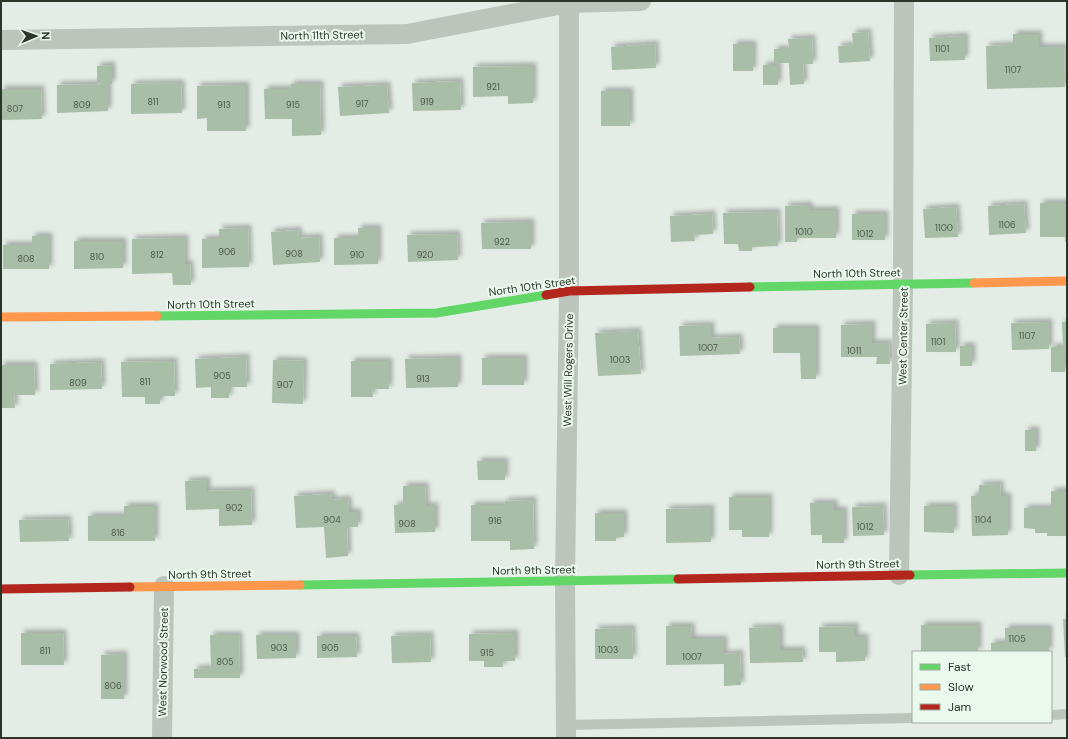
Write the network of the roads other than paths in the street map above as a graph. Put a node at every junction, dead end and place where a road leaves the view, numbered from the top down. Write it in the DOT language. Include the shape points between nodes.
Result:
graph roads {
  1 [pos="641,1"];
  2 [pos="904,1"];
  3 [pos="569,2"];
  4 [pos="1,40"];
  5 [pos="1067,281"];
  6 [pos="903,284"];
  7 [pos="569,291"];
  8 [pos="1,318"];
  9 [pos="1067,573"];
  10 [pos="899,575"];
  11 [pos="565,581"];
  12 [pos="164,586"];
  13 [pos="1,589"];
  14 [pos="1052,714"];
  15 [pos="1067,714"];
  16 [pos="912,718"];
  17 [pos="566,732"];
  18 [pos="162,738"];
  1 -- 3 [label="street, North 11th Street"];
  2 -- 6 [label="street, West Center Street"];
  3 -- 4 [label="street, North 11th Street" via="407,34"];
  3 -- 7 [label="street, West Will Rogers Drive"];
  5 -- 6 [label="street, North 10th Street"];
  6 -- 7 [label="street, North 10th Street"];
  6 -- 10 [label="street, West Center Street"];
  7 -- 8 [label="street, North 10th Street" via="436,313"];
  7 -- 11 [label="street, West Will Rogers Drive"];
  9 -- 10 [label="street, North 9th Street"];
  10 -- 11 [label="street, North 9th Street"];
  11 -- 12 [label="street, North 9th Street"];
  11 -- 17 [label="street, West Will Rogers Drive"];
  12 -- 13 [label="street, North 9th Street"];
  12 -- 18 [label="street, West Norwood Street"];
  14 -- 15 [label="lane"];
  16 -- 17 [label="lane"];
}
